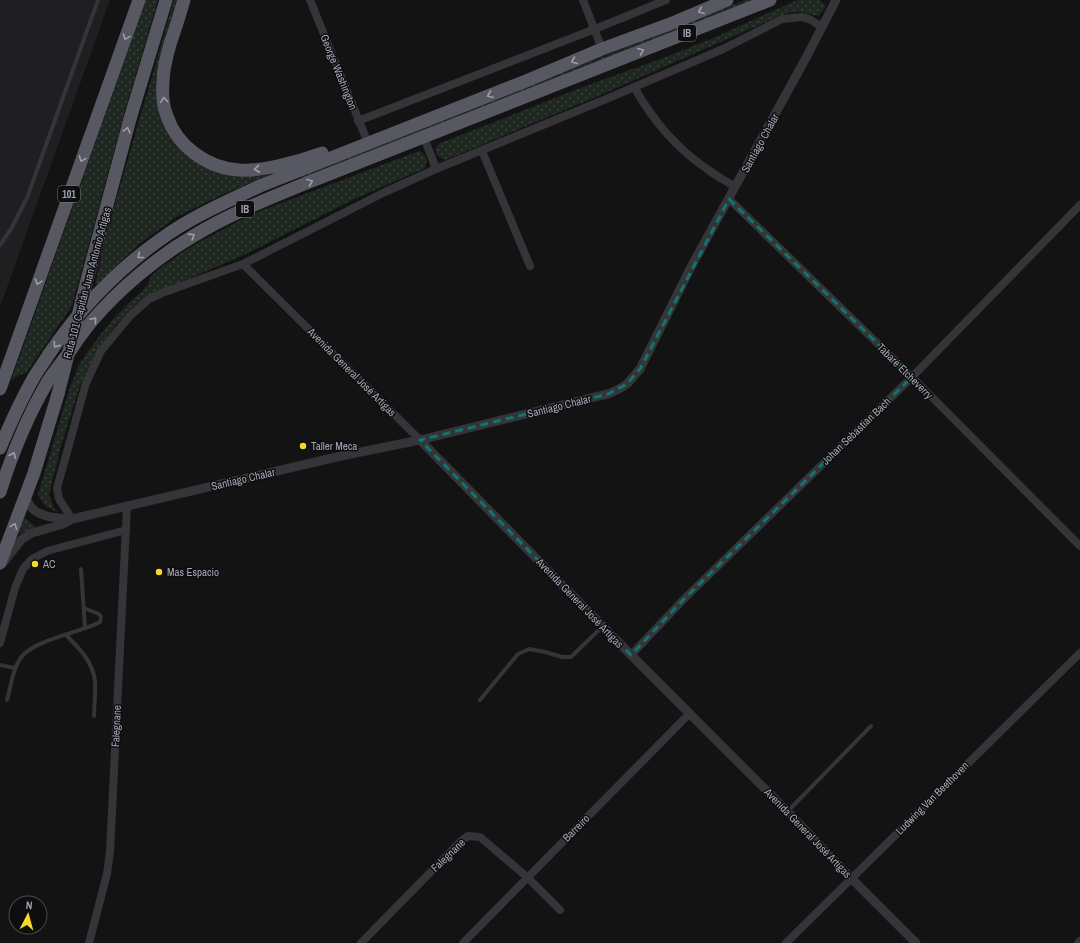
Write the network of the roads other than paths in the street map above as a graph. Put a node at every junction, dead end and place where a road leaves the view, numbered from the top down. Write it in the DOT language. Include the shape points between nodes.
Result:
graph roads {
  1 [pos="98,0"];
  2 [pos="139,0"];
  3 [pos="166,0"];
  4 [pos="184,0"];
  5 [pos="310,0"];
  6 [pos="583,0"];
  7 [pos="666,0"];
  8 [pos="727,0"];
  9 [pos="770,0"];
  10 [pos="836,0"];
  11 [pos="830,4"];
  12 [pos="822,27"];
  13 [pos="594,29"];
  14 [pos="602,49"];
  15 [pos="634,87"];
  16 [pos="358,121"];
  17 [pos="424,137"];
  18 [pos="365,144"];
  19 [pos="482,151"];
  20 [pos="436,169"];
  21 [pos="736,187"];
  22 [pos="729,199"];
  23 [pos="1080,205"];
  24 [pos="0,245"];
  25 [pos="243,264"];
  26 [pos="530,266"];
  27 [pos="912,377"];
  28 [pos="0,389"];
  29 [pos="420,440"];
  30 [pos="0,448"];
  31 [pos="0,492"];
  32 [pos="25,496"];
  33 [pos="127,506"];
  34 [pos="72,519"];
  35 [pos="126,530"];
  36 [pos="1080,546"];
  37 [pos="0,563"];
  38 [pos="0,566"];
  39 [pos="81,569"];
  40 [pos="84,608"];
  41 [pos="603,626"];
  42 [pos="85,628"];
  43 [pos="66,635"];
  44 [pos="0,643"];
  45 [pos="1080,653"];
  46 [pos="631,655"];
  47 [pos="0,665"];
  48 [pos="15,668"];
  49 [pos="7,700"];
  50 [pos="480,700"];
  51 [pos="690,713"];
  52 [pos="94,716"];
  53 [pos="871,726"];
  54 [pos="788,812"];
  55 [pos="527,877"];
  56 [pos="851,878"];
  57 [pos="560,910"];
  58 [pos="89,943"];
  59 [pos="361,943"];
  60 [pos="463,943"];
  61 [pos="786,943"];
  62 [pos="916,943"];
  1 -- 24 [label="lane" via="27,198"];
  2 -- 28 [label="highway, 101, one-way"];
  32 -- 3 [label="highway, Ruta 101 Capitán Juan Antonio Artigas, one-way, bridge" via="58,394 130,119"];
  18 -- 4 [label="highway, one-way" via="347,143 313,156 259,170 224,168 201,158 189,149 167,117 163,94 165,62"];
  5 -- 16 [label="street, George Washington"];
  6 -- 13 [label="street"];
  7 -- 13 [label="street"];
  8 -- 14 [label="highway, IB, one-way"];
  17 -- 9 [label="highway, IB, one-way"];
  10 -- 11 [label="street, Santiago Chalar"];
  11 -- 12 [label="street, Santiago Chalar"];
  12 -- 15 [label="street" via="802,17 782,18 723,49"];
  12 -- 21 [label="street, Santiago Chalar"];
  13 -- 14 [label="street"];
  13 -- 16 [label="street"];
  14 -- 18 [label="highway, IB, one-way"];
  15 -- 19 [label="street"];
  15 -- 21 [label="street" via="654,119 690,157"];
  16 -- 18 [label="street, George Washington"];
  17 -- 20 [label="street"];
  31 -- 17 [label="highway, IB, one-way" via="8,466 31,413 49,380 91,322 139,275 168,252 226,218"];
  18 -- 30 [label="highway, IB, one-way" via="260,186 196,217 161,239 114,277 79,314 35,376"];
  19 -- 20 [label="street"];
  19 -- 26 [label="street"];
  20 -- 25 [label="street"];
  21 -- 22 [label="street, Santiago Chalar"];
  22 -- 27 [label="street, Tabaré Etcheverry"];
  22 -- 29 [label="street, Santiago Chalar" via="692,265 640,369 627,384 608,394"];
  23 -- 27 [label="street, Johan Sebastian Bach"];
  25 -- 29 [label="street, Avenida General José Artigas"];
  25 -- 34 [label="street" via="149,299 130,316 101,351 86,383 57,488 59,499"];
  27 -- 36 [label="street, Tabaré Etcheverry"];
  27 -- 46 [label="street, Johan Sebastian Bach" via="683,600"];
  29 -- 33 [label="street, Santiago Chalar"];
  29 -- 41 [label="street, Avenida General José Artigas"];
  32 -- 34 [label="street, Santiago Chalar" via="32,508 39,513"];
  37 -- 32 [label="highway, Ruta 101 Capitán Juan Antonio Artigas, one-way"];
  33 -- 34 [label="street, Santiago Chalar"];
  33 -- 35 [label="street, Falegnane"];
  34 -- 38 [label="street, Santiago Chalar" via="22,539"];
  35 -- 44 [label="street" via="48,551 32,559 23,569 15,588"];
  35 -- 58 [label="street, Falegnane" via="110,852 107,874"];
  39 -- 40 [label="lane"];
  40 -- 42 [label="lane"];
  40 -- 42 [label="lane" via="101,617 100,622"];
  41 -- 46 [label="street, Avenida General José Artigas"];
  41 -- 50 [label="lane" via="571,657 529,649 518,654"];
  42 -- 43 [label="lane"];
  43 -- 48 [label="lane" via="30,648"];
  43 -- 52 [label="lane" via="91,666 95,682"];
  45 -- 56 [label="street, Ludwing Van Beethoven"];
  46 -- 51 [label="street, Avenida General José Artigas"];
  47 -- 48 [label="lane"];
  48 -- 49 [label="lane"];
  51 -- 54 [label="street, Avenida General José Artigas"];
  51 -- 55 [label="street, Barreiro"];
  53 -- 54 [label="lane"];
  54 -- 56 [label="street, Avenida General José Artigas"];
  55 -- 57 [label="street, Falegnane"];
  55 -- 59 [label="street, Falegnane" via="480,837 468,836"];
  55 -- 60 [label="street, Barreiro"];
  56 -- 61 [label="street, Ludwing Van Beethoven"];
  56 -- 62 [label="street, Avenida General José Artigas"];
}
